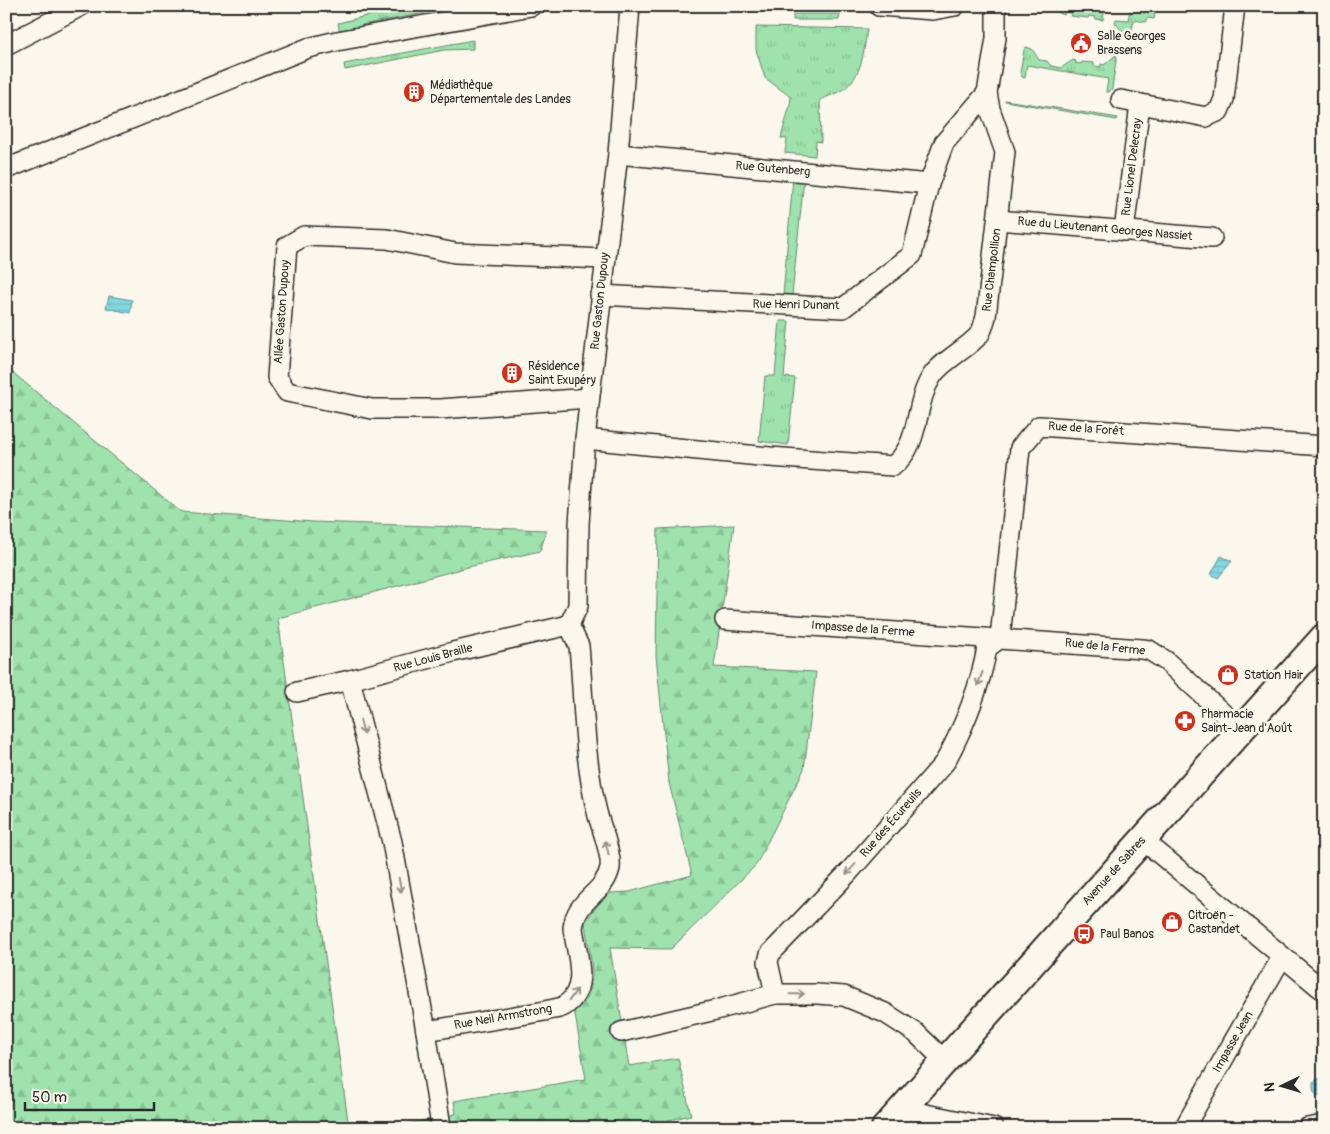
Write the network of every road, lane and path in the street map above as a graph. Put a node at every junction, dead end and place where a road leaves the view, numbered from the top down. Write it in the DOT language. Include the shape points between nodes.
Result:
graph roads {
  1 [pos="81,6"];
  2 [pos="532,6"];
  3 [pos="630,6"];
  4 [pos="879,6"];
  5 [pos="955,6"];
  6 [pos="996,6"];
  7 [pos="1234,6"];
  8 [pos="8,38"];
  9 [pos="987,93"];
  10 [pos="1121,100"];
  11 [pos="1140,104"];
  12 [pos="618,154"];
  13 [pos="6,168"];
  14 [pos="929,184"];
  15 [pos="998,220"];
  16 [pos="1124,231"];
  17 [pos="1212,238"];
  18 [pos="604,259"];
  19 [pos="600,295"];
  20 [pos="589,398"];
  21 [pos="585,438"];
  22 [pos="1324,446"];
  23 [pos="725,620"];
  24 [pos="569,625"];
  25 [pos="1324,637"];
  26 [pos="1000,638"];
  27 [pos="350,680"];
  28 [pos="297,692"];
  29 [pos="1241,730"];
  30 [pos="1142,840"];
  31 [pos="1282,957"];
  32 [pos="1324,990"];
  33 [pos="775,994"];
  34 [pos="426,1031"];
  35 [pos="621,1032"];
  36 [pos="945,1060"];
  37 [pos="893,1119"];
  38 [pos="440,1120"];
  39 [pos="1324,1124"];
  40 [pos="994,1128"];
  41 [pos="1184,1128"];
  42 [pos="1307,1128"];
  1 -- 8 [label="street"];
  2 -- 13 [label="street" via="308,48"];
  3 -- 12 [label="street, Rue Gaston Dupouy"];
  4 -- 5 [label="street" via="933,10"];
  6 -- 9 [label="street, Rue Champollion" via="996,38"];
  7 -- 11 [label="street" via="1224,99 1219,111 1206,117"];
  9 -- 14 [label="street, Rue Henri Dunant" via="944,143"];
  9 -- 15 [label="street, Rue Champollion" via="1006,152"];
  10 -- 11 [label="street"];
  11 -- 16 [label="street, Rue Lionel Delecray"];
  12 -- 14 [label="street, Rue Gutenberg"];
  12 -- 18 [label="street, Rue Gaston Dupouy"];
  14 -- 19 [label="street, Rue Henri Dunant" via="912,255 843,308"];
  15 -- 16 [label="street, Rue du Lieutenant Georges Nassiet"];
  15 -- 21 [label="street, Rue Champollion" via="986,317 980,334 933,374 923,394 911,444 903,458 893,466"];
  16 -- 17 [label="street, Rue du Lieutenant Georges Nassiet"];
  18 -- 19 [label="street, Rue Gaston Dupouy"];
  18 -- 20 [label="street, Allée Gaston Dupouy" via="455,253 387,239 304,236 287,246 278,377 286,392 372,409 440,409"];
  19 -- 20 [label="street, Rue Gaston Dupouy"];
  20 -- 21 [label="street, Rue Gaston Dupouy"];
  21 -- 24 [label="street, Rue Gaston Dupouy" via="578,606"];
  22 -- 26 [label="street, Rue de la Forêt" via="1039,426 1020,448"];
  23 -- 26 [label="street, Impasse de la Ferme"];
  24 -- 27 [label="street, Rue Louis Braille"];
  34 -- 24 [label="street, Rue Neil Armstrong, one-way" via="545,1011 564,1006 576,994 581,978 574,920 580,906 602,884 610,867 592,791 579,646"];
  25 -- 29 [label="main road, Avenue de Sabres"];
  26 -- 29 [label="street, Rue de la Ferme" via="1149,650 1166,661"];
  26 -- 33 [label="street, Rue des Écureuils, one-way" via="987,648 980,678 945,762 848,873 770,954 768,962"];
  27 -- 28 [label="street, Rue Louis Braille"];
  27 -- 34 [label="street, one-way" via="392,842"];
  29 -- 30 [label="main road, Avenue de Sabres"];
  30 -- 31 [label="street"];
  30 -- 36 [label="main road, Avenue de Sabres"];
  31 -- 32 [label="street"];
  31 -- 41 [label="street, Impasse Jean"];
  33 -- 35 [label="street"];
  33 -- 36 [label="street, one-way" via="844,996 885,1013 916,1033"];
  34 -- 38 [label="street"];
  36 -- 37 [label="main road, Avenue de Sabres"];
  37 -- 40 [label="street"];
  39 -- 42 [label="street"];
}
